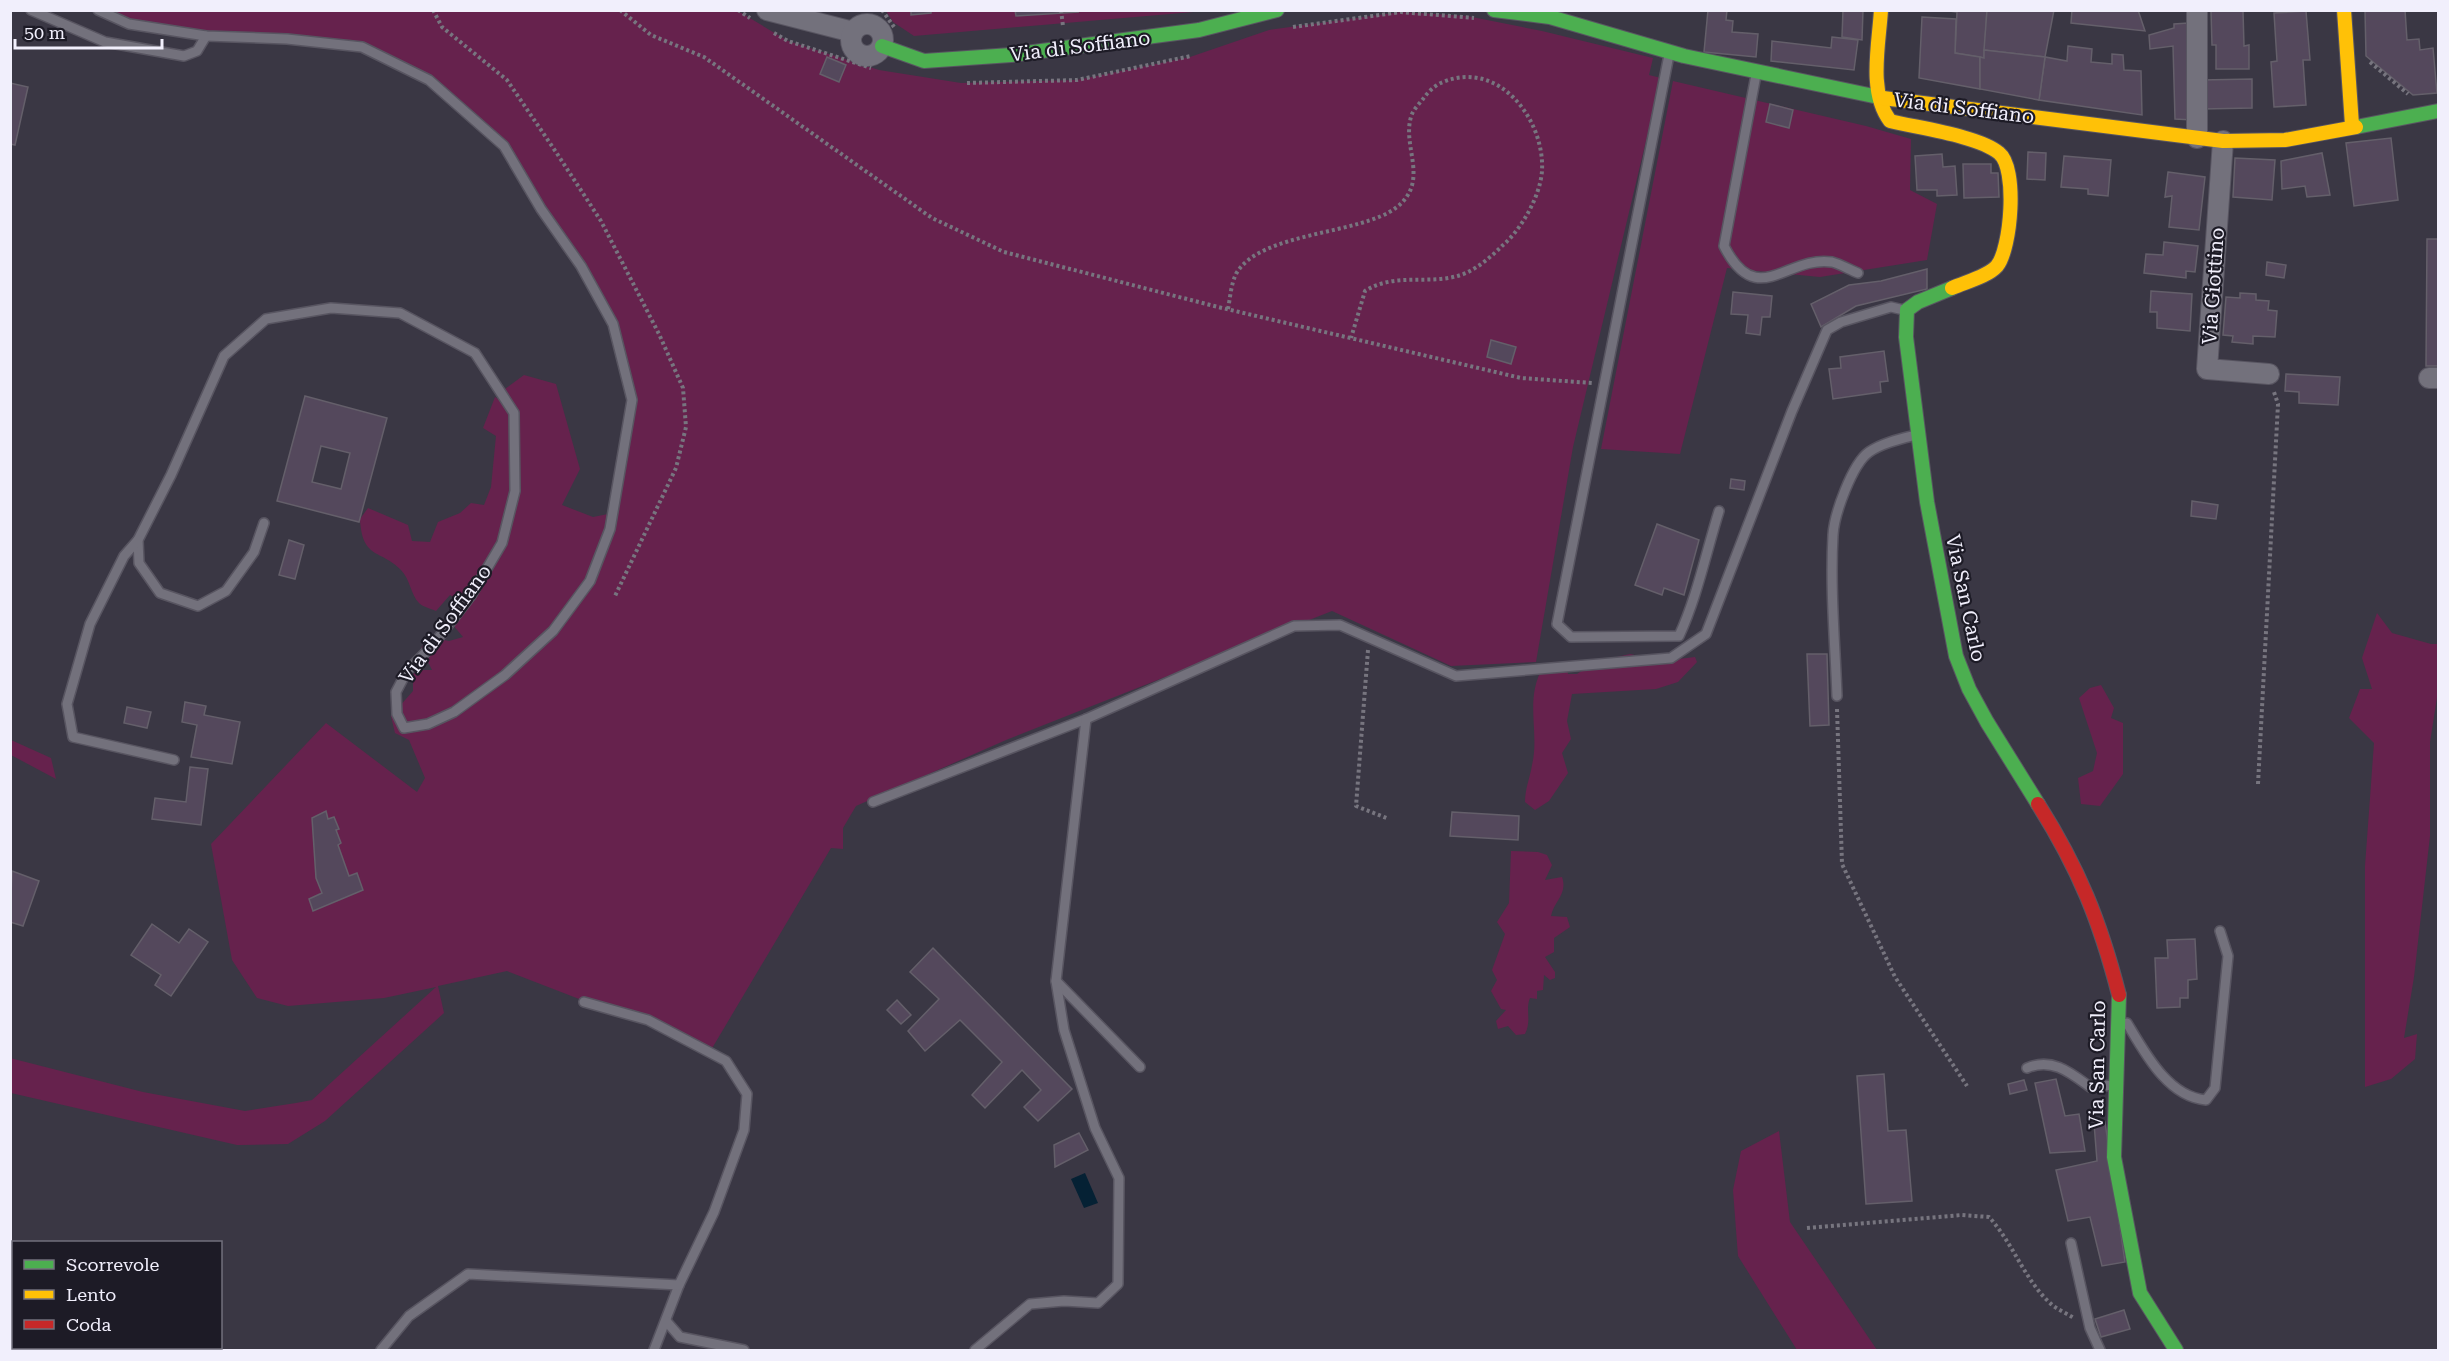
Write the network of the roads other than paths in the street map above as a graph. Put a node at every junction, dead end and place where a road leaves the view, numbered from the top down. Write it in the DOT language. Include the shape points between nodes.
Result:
graph roads {
  1 [pos="30,10"];
  2 [pos="98,10"];
  3 [pos="1277,10"];
  4 [pos="1494,10"];
  5 [pos="1881,10"];
  6 [pos="2197,10"];
  7 [pos="2344,10"];
  8 [pos="1549,14"];
  9 [pos="764,21"];
  10 [pos="865,22"];
  11 [pos="207,36"];
  12 [pos="882,46"];
  13 [pos="1670,52"];
  14 [pos="1757,72"];
  15 [pos="1878,97"];
  16 [pos="2439,111"];
  17 [pos="2352,126"];
  18 [pos="2197,138"];
  19 [pos="2223,141"];
  20 [pos="1858,273"];
  21 [pos="1907,310"];
  22 [pos="2269,374"];
  23 [pos="1918,435"];
  24 [pos="1719,511"];
  25 [pos="264,523"];
  26 [pos="138,540"];
  27 [pos="1837,696"];
  28 [pos="1086,719"];
  29 [pos="174,760"];
  30 [pos="873,802"];
  31 [pos="2220,931"];
  32 [pos="1056,981"];
  33 [pos="584,1002"];
  34 [pos="2120,1011"];
  35 [pos="1140,1066"];
  36 [pos="2027,1068"];
  37 [pos="2117,1085"];
  38 [pos="2071,1244"];
  39 [pos="679,1286"];
  40 [pos="666,1321"];
  41 [pos="381,1350"];
  42 [pos="654,1350"];
  43 [pos="744,1350"];
  44 [pos="975,1350"];
  45 [pos="2100,1350"];
  46 [pos="2176,1350"];
  1 -- 11 [label="lane" via="105,42 184,56 196,51"];
  2 -- 11 [label="lane, Via di Soffiano" via="129,24"];
  3 -- 12 [label="street, Via di Soffiano" via="1199,30 1011,55 924,61"];
  4 -- 8 [label="street, Via di Soffiano"];
  5 -- 15 [label="street"];
  6 -- 18 [label="street"];
  7 -- 17 [label="street"];
  8 -- 13 [label="street, Via di Soffiano"];
  9 -- 10 [label="street"];
  10 -- 12 [label="street" via="880,29"];
  10 -- 12 [label="street" via="851,41 859,54 873,56"];
  11 -- 26 [label="lane, Via di Soffiano" via="362,47 429,80 504,146 581,266 613,324 632,400 610,529 590,581 553,631 505,675 454,712 428,724 404,728 397,714 396,692 407,671 433,645 472,594 502,543 515,491 514,413 475,352 400,313 331,308 266,319 224,356"];
  13 -- 14 [label="street, Via di Soffiano"];
  13 -- 24 [label="lane" via="1557,624 1570,637 1679,636 1692,609"];
  14 -- 15 [label="street, Via di Soffiano"];
  14 -- 20 [label="lane" via="1724,246 1731,261 1751,277 1765,280 1804,265 1832,262"];
  15 -- 18 [label="street, Via di Soffiano"];
  15 -- 21 [label="street" via="1883,116 1890,121 1986,144 2006,161 2007,240 1999,264"];
  16 -- 17 [label="street, Via di Soffiano"];
  17 -- 19 [label="street, Via di Soffiano" via="2285,140"];
  18 -- 19 [label="street, Via di Soffiano"];
  19 -- 22 [label="street, Via Giottino" via="2207,369"];
  21 -- 23 [label="street, Via San Carlo" via="1906,337"];
  21 -- 28 [label="lane" via="1891,307 1827,330 1706,634 1671,658 1456,676 1340,625 1294,626"];
  23 -- 27 [label="lane" via="1894,440 1869,452 1858,463 1843,497 1833,533"];
  23 -- 34 [label="street, Via San Carlo" via="1948,621 1961,671 1987,722 2064,844 2100,930"];
  25 -- 26 [label="lane" via="254,552 226,591 198,606 159,593 139,563"];
  26 -- 29 [label="lane" via="124,556 90,624 67,704 73,737"];
  28 -- 30 [label="lane"];
  28 -- 32 [label="lane"];
  31 -- 34 [label="lane" via="2228,956 2215,1088 2206,1100 2193,1099 2175,1088 2144,1051"];
  32 -- 35 [label="lane"];
  32 -- 44 [label="lane" via="1064,1030 1095,1128 1119,1178 1118,1284 1098,1303 1030,1304"];
  33 -- 39 [label="lane" via="648,1020 726,1061 747,1094 744,1130 714,1212"];
  34 -- 37 [label="street, Via San Carlo"];
  36 -- 37 [label="lane" via="2051,1064 2090,1087"];
  37 -- 46 [label="street, Via San Carlo" via="2114,1157 2140,1293"];
  38 -- 45 [label="lane" via="2090,1328"];
  39 -- 40 [label="lane"];
  39 -- 41 [label="lane" via="468,1274 409,1316"];
  40 -- 42 [label="lane"];
  40 -- 43 [label="lane" via="680,1337"];
}
